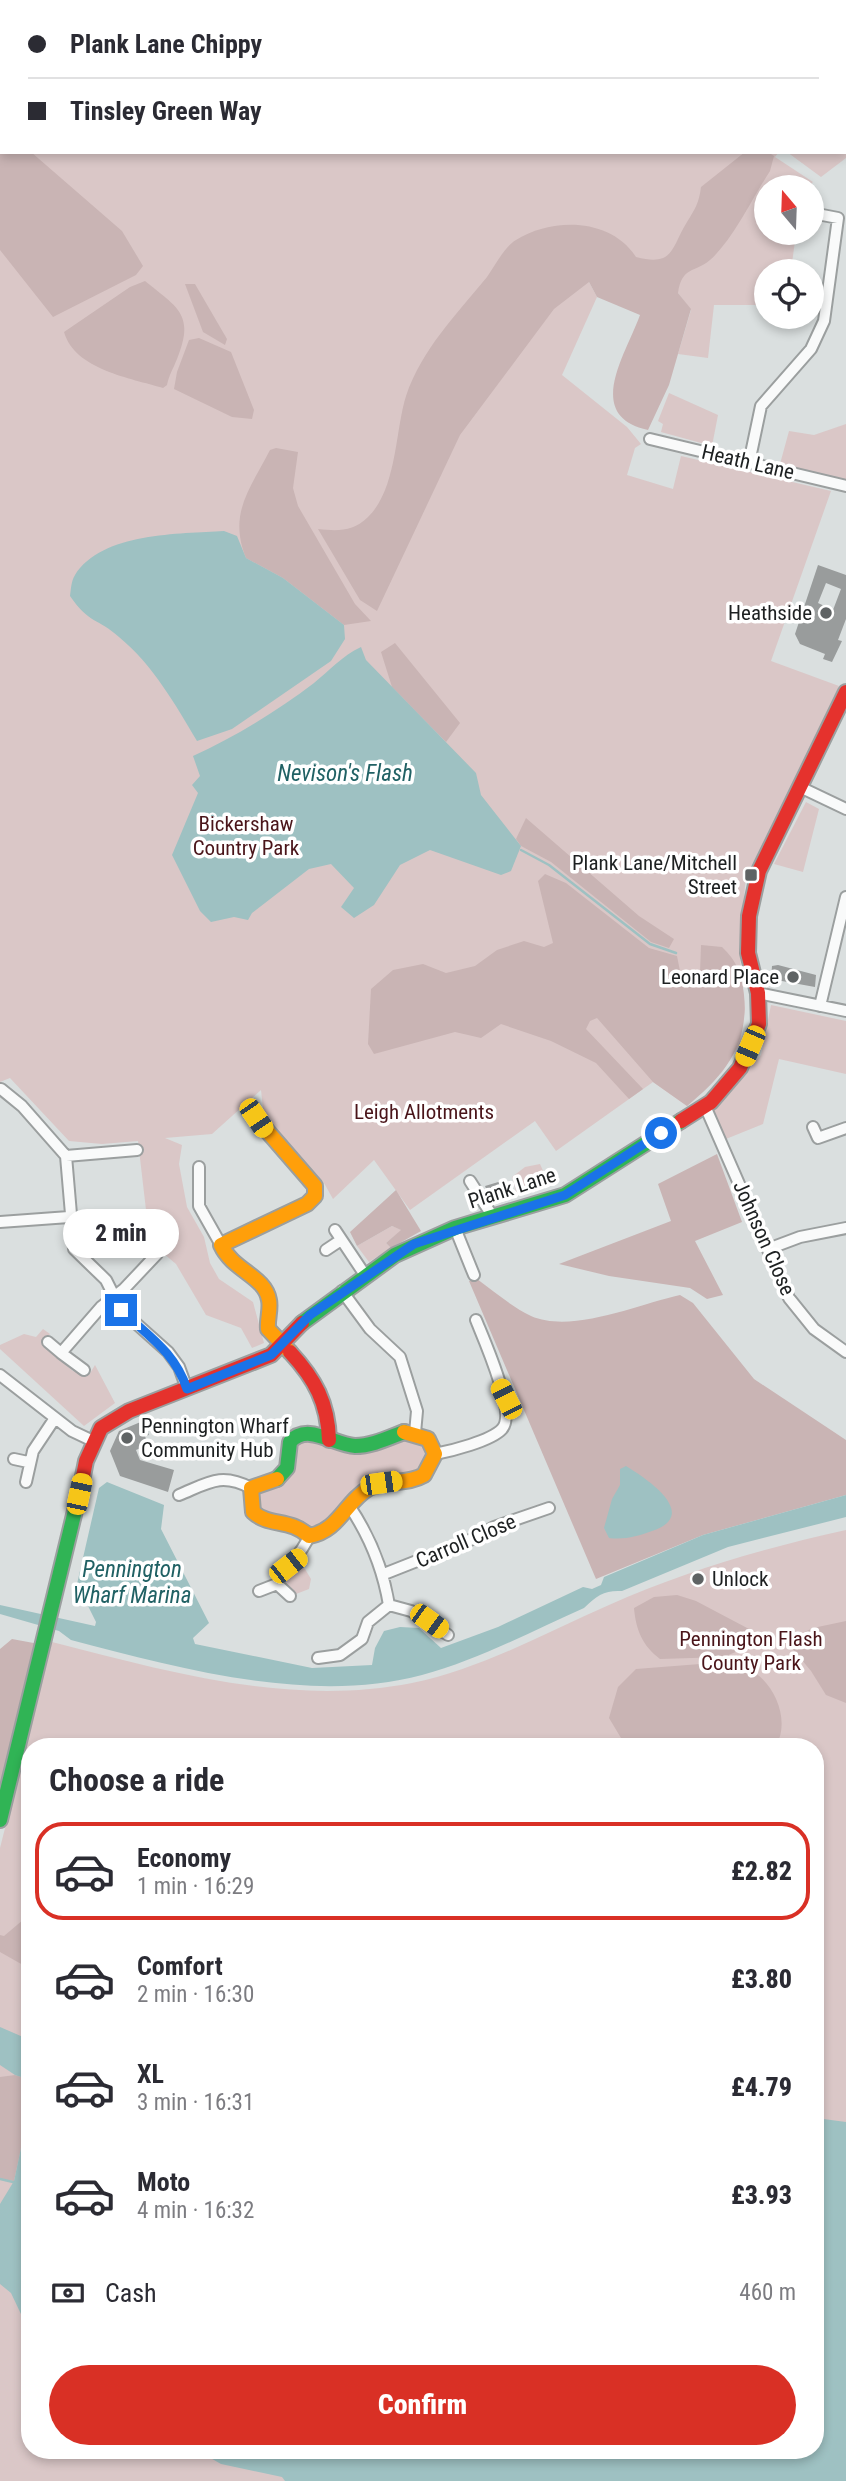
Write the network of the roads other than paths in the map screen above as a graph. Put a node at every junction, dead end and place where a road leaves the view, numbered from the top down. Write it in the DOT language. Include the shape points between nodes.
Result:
graph roads {
  1 [pos="824,215"];
  2 [pos="650,439"];
  3 [pos="749,463"];
  4 [pos="846,486"];
  5 [pos="846,692"];
  6 [pos="802,789"];
  7 [pos="846,809"];
  8 [pos="846,897"];
  9 [pos="758,993"];
  10 [pos="820,1006"];
  11 [pos="846,1011"];
  12 [pos="1,1088"];
  13 [pos="705,1106"];
  14 [pos="256,1118"];
  15 [pos="813,1127"];
  16 [pos="846,1128"];
  17 [pos="137,1150"];
  18 [pos="66,1156"];
  19 [pos="199,1167"];
  20 [pos="470,1181"];
  21 [pos="69,1217"];
  22 [pos="493,1217"];
  23 [pos="1,1228"];
  24 [pos="455,1228"];
  25 [pos="846,1228"];
  26 [pos="221,1245"];
  27 [pos="326,1250"];
  28 [pos="768,1250"];
  29 [pos="157,1254"];
  30 [pos="365,1275"];
  31 [pos="474,1275"];
  32 [pos="342,1291"];
  33 [pos="115,1298"];
  34 [pos="476,1320"];
  35 [pos="48,1342"];
  36 [pos="282,1345"];
  37 [pos="846,1352"];
  38 [pos="61,1353"];
  39 [pos="84,1370"];
  40 [pos="0,1375"];
  41 [pos="187,1389"];
  42 [pos="55,1418"];
  43 [pos="415,1433"];
  44 [pos="329,1440"];
  45 [pos="93,1441"];
  46 [pos="435,1454"];
  47 [pos="14,1459"];
  48 [pos="28,1462"];
  49 [pos="26,1482"];
  50 [pos="251,1488"];
  51 [pos="179,1495"];
  52 [pos="350,1507"];
  53 [pos="549,1508"];
  54 [pos="309,1536"];
  55 [pos="384,1574"];
  56 [pos="277,1584"];
  57 [pos="259,1591"];
  58 [pos="290,1595"];
  59 [pos="389,1605"];
  60 [pos="448,1635"];
  61 [pos="318,1658"];
  62 [pos="0,1820"];
  1 -- 3 [label="street" via="838,218 824,321 811,349 761,406"];
  2 -- 3 [label="street, Heath Lane"];
  3 -- 4 [label="street, Heath Lane"];
  5 -- 6 [label="street, Plank Lane" via="821,733"];
  6 -- 7 [label="street"];
  6 -- 9 [label="street, Plank Lane" via="752,893 748,953"];
  8 -- 10 [label="street"];
  9 -- 10 [label="street"];
  9 -- 13 [label="street, Plank Lane" via="759,1024 740,1068"];
  10 -- 11 [label="street"];
  12 -- 18 [label="street"];
  13 -- 22 [label="street, Plank Lane" via="573,1190"];
  13 -- 28 [label="street, Johnson Close"];
  14 -- 26 [label="street" via="315,1186 315,1196"];
  15 -- 16 [label="street" via="818,1138"];
  17 -- 18 [label="street"];
  18 -- 21 [label="street"];
  19 -- 26 [label="street" via="199,1206"];
  20 -- 22 [label="street"];
  21 -- 23 [label="street"];
  21 -- 33 [label="street" via="74,1249 106,1280"];
  22 -- 24 [label="street, Plank Lane"];
  24 -- 30 [label="street, Plank Lane" via="414,1244"];
  24 -- 31 [label="street"];
  25 -- 28 [label="street" via="800,1237"];
  26 -- 36 [label="street" via="230,1265 265,1288 270,1299 268,1329"];
  27 -- 30 [label="street" via="338,1235"];
  28 -- 37 [label="street, Johnson Close" via="789,1298 814,1329"];
  29 -- 33 [label="street"];
  30 -- 32 [label="street, Plank Lane"];
  32 -- 36 [label="street, Plank Lane" via="310,1315"];
  32 -- 43 [label="street" via="370,1329 400,1357 417,1411"];
  33 -- 38 [label="street" via="101,1307"];
  33 -- 41 [label="street" via="121,1310 169,1352"];
  34 -- 46 [label="street" via="478,1338 506,1399 502,1429"];
  35 -- 38 [label="street"];
  36 -- 41 [label="street, Plank Lane" via="262,1360"];
  36 -- 44 [label="street" via="308,1372 328,1404"];
  38 -- 39 [label="street"];
  40 -- 42 [label="street"];
  41 -- 45 [label="street, Plank Lane" via="111,1419"];
  42 -- 45 [label="street"];
  42 -- 48 [label="street"];
  43 -- 44 [label="street" via="404,1432 367,1446"];
  43 -- 46 [label="street" via="428,1439"];
  44 -- 50 [label="street" via="302,1434 294,1437 284,1473"];
  45 -- 62 [label="street"];
  46 -- 52 [label="street" via="425,1476 371,1487"];
  47 -- 48 [label="street"];
  48 -- 49 [label="street"];
  50 -- 51 [label="street" via="222,1478"];
  50 -- 54 [label="street" via="254,1515 288,1522"];
  52 -- 54 [label="street" via="328,1531"];
  52 -- 55 [label="street"];
  53 -- 55 [label="street, Carroll Close"];
  54 -- 56 [label="street" via="300,1557"];
  55 -- 59 [label="street"];
  56 -- 57 [label="street"];
  56 -- 58 [label="street"];
  59 -- 60 [label="street" via="411,1611"];
  59 -- 61 [label="street" via="368,1622 362,1639 340,1656"];
}
